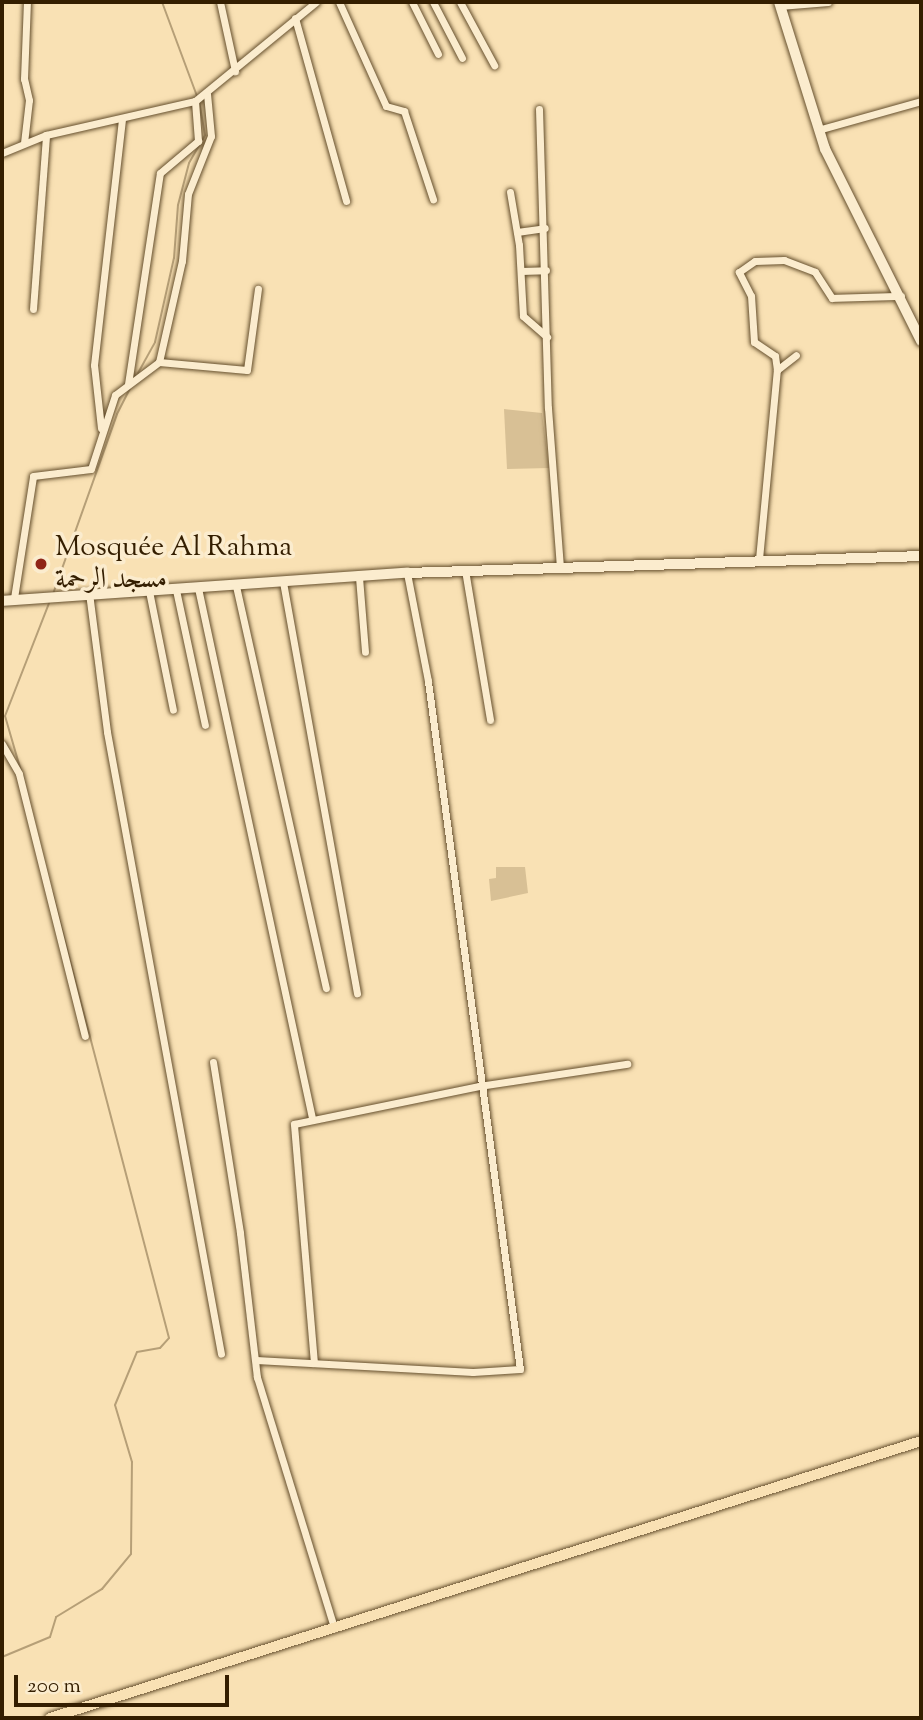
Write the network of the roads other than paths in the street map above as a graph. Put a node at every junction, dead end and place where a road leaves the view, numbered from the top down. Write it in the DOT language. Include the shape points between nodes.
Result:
graph roads {
  1 [pos="27,2"];
  2 [pos="220,2"];
  3 [pos="316,2"];
  4 [pos="339,2"];
  5 [pos="412,2"];
  6 [pos="433,2"];
  7 [pos="460,2"];
  8 [pos="828,2"];
  9 [pos="779,4"];
  10 [pos="295,18"];
  11 [pos="438,54"];
  12 [pos="462,58"];
  13 [pos="494,65"];
  14 [pos="234,71"];
  15 [pos="201,98"];
  16 [pos="921,101"];
  17 [pos="539,109"];
  18 [pos="121,119"];
  19 [pos="818,130"];
  20 [pos="46,135"];
  21 [pos="24,143"];
  22 [pos="2,153"];
  23 [pos="510,191"];
  24 [pos="433,199"];
  25 [pos="346,201"];
  26 [pos="545,228"];
  27 [pos="517,232"];
  28 [pos="546,270"];
  29 [pos="521,271"];
  30 [pos="258,289"];
  31 [pos="901,296"];
  32 [pos="33,309"];
  33 [pos="547,337"];
  34 [pos="921,341"];
  35 [pos="796,355"];
  36 [pos="159,362"];
  37 [pos="777,370"];
  38 [pos="128,384"];
  39 [pos="101,433"];
  40 [pos="921,556"];
  41 [pos="759,559"];
  42 [pos="560,566"];
  43 [pos="465,570"];
  44 [pos="407,573"];
  45 [pos="359,578"];
  46 [pos="283,582"];
  47 [pos="236,586"];
  48 [pos="198,588"];
  49 [pos="176,590"];
  50 [pos="149,591"];
  51 [pos="89,593"];
  52 [pos="14,598"];
  53 [pos="2,601"];
  54 [pos="365,652"];
  55 [pos="173,710"];
  56 [pos="490,720"];
  57 [pos="205,725"];
  58 [pos="2,744"];
  59 [pos="326,988"];
  60 [pos="357,993"];
  61 [pos="85,1036"];
  62 [pos="212,1062"];
  63 [pos="627,1064"];
  64 [pos="479,1086"];
  65 [pos="312,1118"];
  66 [pos="221,1354"];
  67 [pos="256,1360"];
  68 [pos="314,1363"];
  69 [pos="921,1441"];
  70 [pos="334,1629"];
  71 [pos="50,1718"];
  1 -- 21 [label="street" via="24,79 29,100"];
  2 -- 14 [label="street"];
  3 -- 10 [label="street"];
  4 -- 24 [label="street" via="386,106 404,111"];
  5 -- 11 [label="street"];
  6 -- 12 [label="street"];
  7 -- 13 [label="street"];
  8 -- 9 [label="street"];
  9 -- 19 [label="street"];
  10 -- 14 [label="street"];
  10 -- 25 [label="street"];
  14 -- 15 [label="street"];
  15 -- 18 [label="street"];
  15 -- 36 [label="street" via="211,136 188,194 183,261"];
  15 -- 38 [label="street" via="198,141 160,173"];
  16 -- 19 [label="street"];
  17 -- 26 [label="street"];
  18 -- 20 [label="street"];
  18 -- 39 [label="street" via="94,365"];
  19 -- 31 [label="street"];
  20 -- 21 [label="street"];
  20 -- 32 [label="street"];
  21 -- 22 [label="street"];
  23 -- 27 [label="street"];
  26 -- 27 [label="street"];
  26 -- 28 [label="street"];
  27 -- 29 [label="street"];
  28 -- 29 [label="street"];
  28 -- 33 [label="street"];
  29 -- 33 [label="street" via="523,316"];
  30 -- 36 [label="street" via="247,370"];
  31 -- 34 [label="street"];
  31 -- 37 [label="street" via="832,298 815,272 800,264 770,258 747,264 739,279 751,296 754,342 775,356"];
  33 -- 42 [label="street"];
  35 -- 37 [label="street"];
  36 -- 38 [label="street"];
  37 -- 41 [label="street"];
  38 -- 39 [label="street" via="116,396"];
  39 -- 52 [label="street" via="87,472 33,476"];
  40 -- 41 [label="street"];
  41 -- 42 [label="street"];
  42 -- 43 [label="street"];
  43 -- 44 [label="street"];
  43 -- 56 [label="street"];
  44 -- 45 [label="street"];
  44 -- 64 [label="street" via="428,681"];
  45 -- 46 [label="street"];
  45 -- 54 [label="street"];
  46 -- 47 [label="street"];
  46 -- 60 [label="street"];
  47 -- 48 [label="street"];
  47 -- 59 [label="street"];
  48 -- 49 [label="street"];
  48 -- 65 [label="street"];
  49 -- 50 [label="street"];
  49 -- 57 [label="street"];
  50 -- 51 [label="street"];
  50 -- 55 [label="street"];
  51 -- 52 [label="street"];
  51 -- 66 [label="street" via="107,732"];
  52 -- 53 [label="street"];
  58 -- 61 [label="street" via="19,774"];
  62 -- 67 [label="street"];
  63 -- 64 [label="street"];
  64 -- 65 [label="street"];
  64 -- 68 [label="street" via="520,1369 507,1373"];
  65 -- 68 [label="street" via="294,1124 294,1138"];
  67 -- 68 [label="street"];
  67 -- 70 [label="street" via="257,1377"];
  69 -- 70 [label="main road"];
  70 -- 71 [label="main road"];
}
